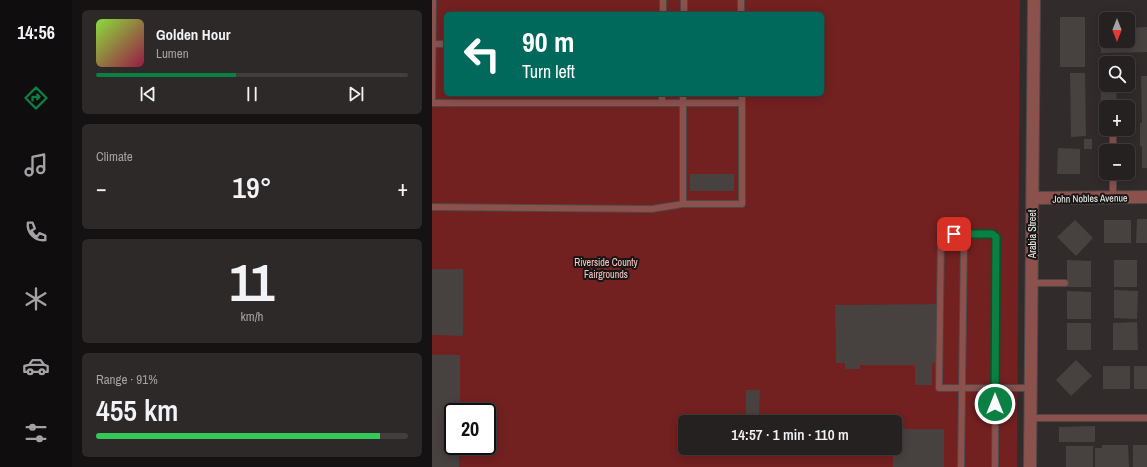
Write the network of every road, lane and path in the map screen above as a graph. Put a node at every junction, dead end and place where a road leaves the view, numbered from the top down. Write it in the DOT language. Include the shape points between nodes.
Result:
graph roads {
  1 [pos="433,0"];
  2 [pos="663,0"];
  3 [pos="684,0"];
  4 [pos="741,0"];
  5 [pos="1034,0"];
  6 [pos="663,12"];
  7 [pos="684,12"];
  8 [pos="741,12"];
  9 [pos="433,44"];
  10 [pos="444,44"];
  11 [pos="662,96"];
  12 [pos="683,96"];
  13 [pos="742,96"];
  14 [pos="662,102"];
  15 [pos="683,102"];
  16 [pos="432,103"];
  17 [pos="742,103"];
  18 [pos="1114,180"];
  19 [pos="1114,197"];
  20 [pos="1147,197"];
  21 [pos="1032,198"];
  22 [pos="683,204"];
  23 [pos="432,207"];
  24 [pos="967,234"];
  25 [pos="1032,283"];
  26 [pos="1065,283"];
  27 [pos="962,388"];
  28 [pos="995,388"];
  29 [pos="1031,388"];
  30 [pos="1031,418"];
  31 [pos="1147,418"];
  32 [pos="961,467"];
  33 [pos="995,467"];
  34 [pos="1030,467"];
  1 -- 9 [label="lane"];
  2 -- 6 [label="lane"];
  3 -- 7 [label="lane"];
  4 -- 8 [label="lane"];
  5 -- 21 [label="street, Arabia Street"];
  9 -- 10 [label="lane"];
  9 -- 16 [label="lane"];
  11 -- 14 [label="lane"];
  12 -- 15 [label="lane"];
  13 -- 17 [label="lane"];
  14 -- 15 [label="lane"];
  14 -- 16 [label="lane"];
  15 -- 17 [label="lane"];
  15 -- 22 [label="lane"];
  17 -- 22 [label="lane" via="742,204"];
  18 -- 19 [label="lane"];
  19 -- 20 [label="street, John Nobles Avenue"];
  19 -- 21 [label="street, John Nobles Avenue"];
  21 -- 25 [label="street, Arabia Street"];
  22 -- 23 [label="lane" via="652,209"];
  24 -- 27 [label="lane" via="964,238"];
  24 -- 27 [label="lane" via="941,234 940,388"];
  24 -- 28 [label="lane" via="992,234 996,237"];
  25 -- 26 [label="lane"];
  25 -- 29 [label="street, Arabia Street"];
  27 -- 28 [label="lane"];
  27 -- 32 [label="lane"];
  28 -- 29 [label="lane"];
  28 -- 33 [label="lane"];
  29 -- 30 [label="street, Arabia Street"];
  30 -- 31 [label="lane"];
  30 -- 34 [label="street, Arabia Street"];
}
